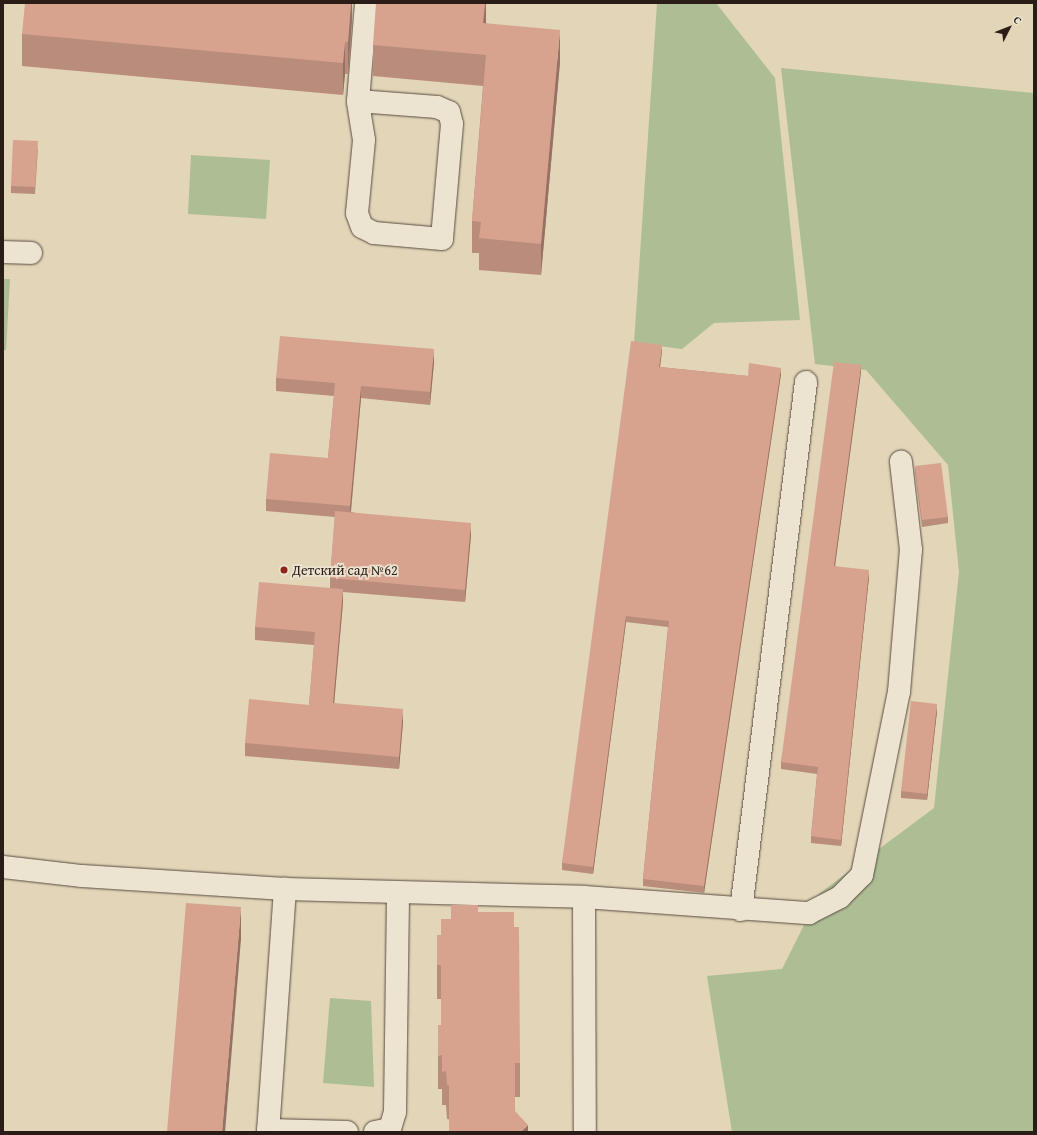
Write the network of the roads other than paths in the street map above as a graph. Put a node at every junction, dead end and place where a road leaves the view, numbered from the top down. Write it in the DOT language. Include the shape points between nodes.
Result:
graph roads {
  1 [pos="366,3"];
  2 [pos="358,101"];
  3 [pos="3,252"];
  4 [pos="31,254"];
  5 [pos="806,382"];
  6 [pos="901,462"];
  7 [pos="3,867"];
  8 [pos="285,889"];
  9 [pos="398,893"];
  10 [pos="584,897"];
  11 [pos="740,910"];
  12 [pos="268,1131"];
  13 [pos="347,1132"];
  14 [pos="375,1132"];
  15 [pos="585,1132"];
  1 -- 2 [label="lane"];
  2 -- 2 [label="lane" via="437,108 450,112 452,124 442,239 374,234 362,226 357,214 364,140"];
  3 -- 4 [label="lane"];
  5 -- 11 [label="lane"];
  6 -- 11 [label="lane" via="911,550 899,692 862,874 840,898 809,913"];
  7 -- 8 [label="lane" via="82,876"];
  8 -- 9 [label="lane"];
  8 -- 12 [label="lane"];
  9 -- 10 [label="lane"];
  9 -- 14 [label="lane" via="395,1112 390,1129"];
  10 -- 11 [label="lane"];
  10 -- 15 [label="lane"];
  12 -- 13 [label="lane"];
}
